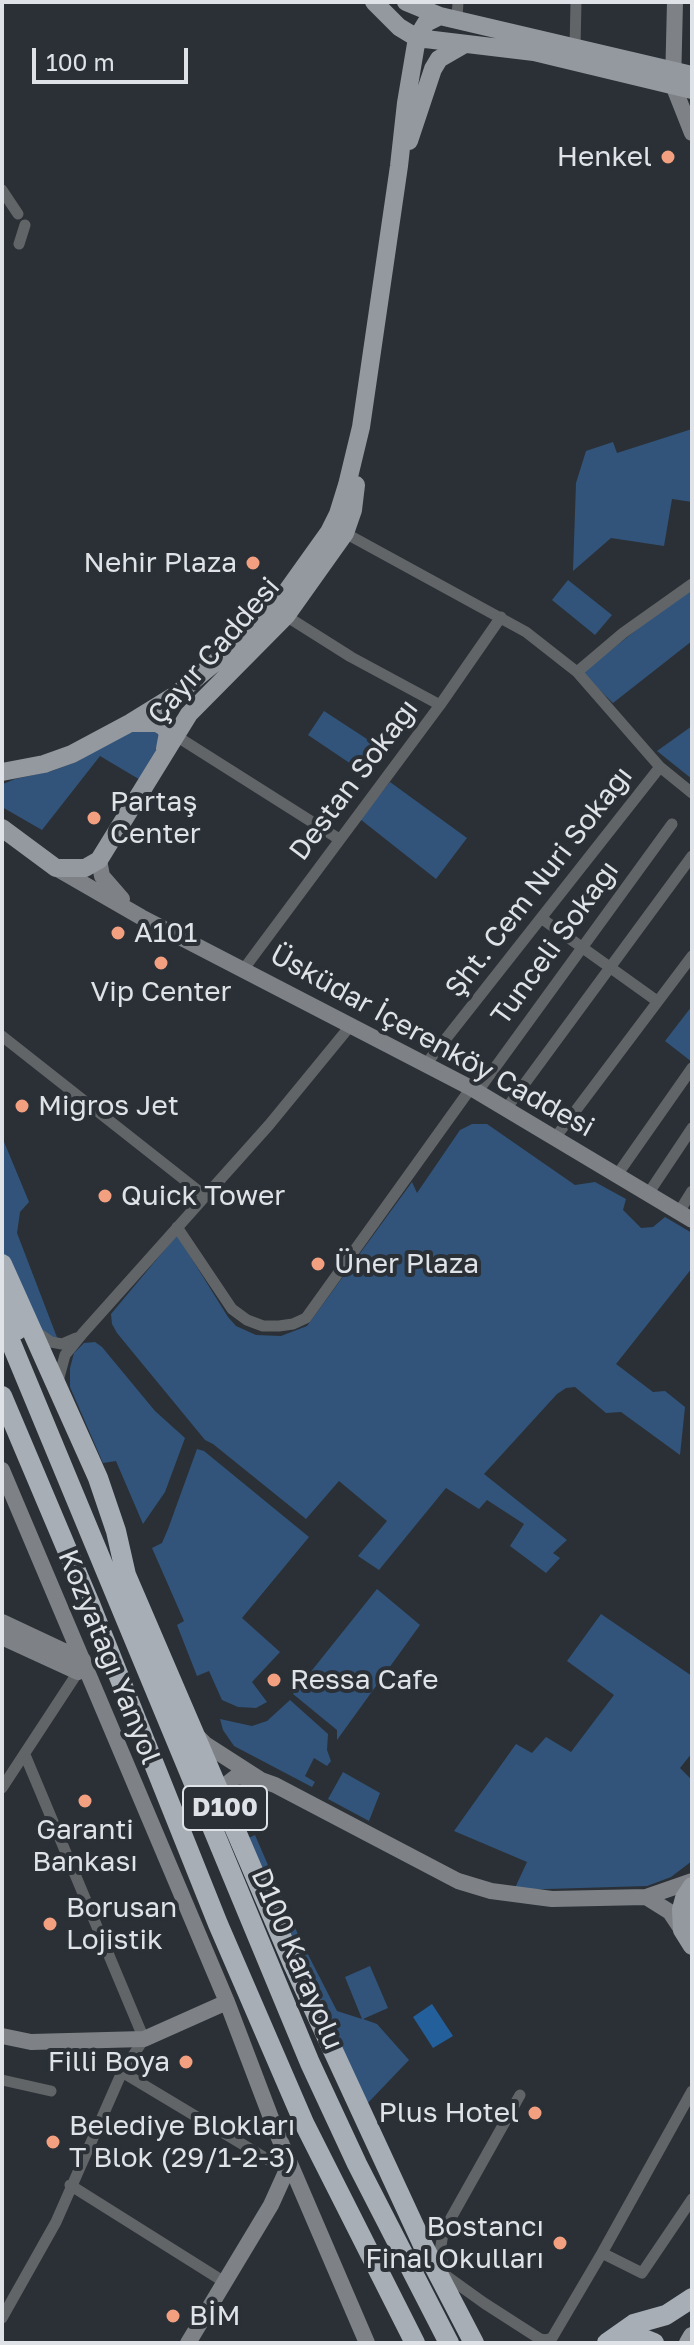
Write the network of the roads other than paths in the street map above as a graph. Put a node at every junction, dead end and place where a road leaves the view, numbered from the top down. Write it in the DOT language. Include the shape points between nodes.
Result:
graph roads {
  1 [pos="374,2"];
  2 [pos="406,2"];
  3 [pos="576,2"];
  4 [pos="675,2"];
  5 [pos="452,12"];
  6 [pos="417,38"];
  7 [pos="465,44"];
  8 [pos="575,48"];
  9 [pos="692,75"];
  10 [pos="673,78"];
  11 [pos="692,90"];
  12 [pos="692,130"];
  13 [pos="399,166"];
  14 [pos="2,190"];
  15 [pos="18,214"];
  16 [pos="25,225"];
  17 [pos="19,244"];
  18 [pos="361,427"];
  19 [pos="345,533"];
  20 [pos="692,584"];
  21 [pos="286,616"];
  22 [pos="501,617"];
  23 [pos="577,672"];
  24 [pos="440,705"];
  25 [pos="130,723"];
  26 [pos="168,738"];
  27 [pos="660,767"];
  28 [pos="6,774"];
  29 [pos="692,793"];
  30 [pos="672,824"];
  31 [pos="2,828"];
  32 [pos="339,839"];
  33 [pos="692,856"];
  34 [pos="99,860"];
  35 [pos="56,868"];
  36 [pos="141,917"];
  37 [pos="541,918"];
  38 [pos="582,947"];
  39 [pos="692,956"];
  40 [pos="612,968"];
  41 [pos="243,970"];
  42 [pos="657,1001"];
  43 [pos="351,1025"];
  44 [pos="2,1036"];
  45 [pos="426,1064"];
  46 [pos="692,1068"];
  47 [pos="474,1090"];
  48 [pos="506,1109"];
  49 [pos="692,1128"];
  50 [pos="555,1138"];
  51 [pos="617,1175"];
  52 [pos="692,1191"];
  53 [pos="648,1194"];
  54 [pos="205,1196"];
  55 [pos="685,1216"];
  56 [pos="177,1227"];
  57 [pos="2,1264"];
  58 [pos="2,1300"];
  59 [pos="24,1313"];
  60 [pos="2,1321"];
  61 [pos="83,1333"];
  62 [pos="58,1393"];
  63 [pos="2,1396"];
  64 [pos="2,1470"];
  65 [pos="126,1575"];
  66 [pos="2,1622"];
  67 [pos="2,1637"];
  68 [pos="80,1666"];
  69 [pos="191,1729"];
  70 [pos="25,1755"];
  71 [pos="261,1780"];
  72 [pos="2,1788"];
  73 [pos="221,1798"];
  74 [pos="692,1883"];
  75 [pos="646,1897"];
  76 [pos="687,1938"];
  77 [pos="293,1964"];
  78 [pos="227,2002"];
  79 [pos="2,2036"];
  80 [pos="144,2039"];
  81 [pos="122,2072"];
  82 [pos="2,2080"];
  83 [pos="51,2091"];
  84 [pos="692,2091"];
  85 [pos="520,2095"];
  86 [pos="290,2163"];
  87 [pos="70,2185"];
  88 [pos="692,2199"];
  89 [pos="306,2200"];
  90 [pos="271,2205"];
  91 [pos="346,2209"];
  92 [pos="602,2253"];
  93 [pos="442,2276"];
  94 [pos="226,2283"];
  95 [pos="422,2292"];
  96 [pos="692,2298"];
  97 [pos="2,2318"];
  98 [pos="692,2336"];
  99 [pos="188,2343"];
  100 [pos="367,2343"];
  101 [pos="400,2343"];
  102 [pos="415,2343"];
  103 [pos="449,2343"];
  104 [pos="474,2343"];
  105 [pos="607,2343"];
  106 [pos="621,2343"];
  107 [pos="654,2343"];
  108 [pos="688,2343"];
  1 -- 6 [label="main road"];
  2 -- 5 [label="main road"];
  3 -- 8 [label="street"];
  4 -- 10 [label="main road"];
  5 -- 6 [label="main road" via="426,23"];
  5 -- 8 [label="main road"];
  6 -- 7 [label="main road"];
  6 -- 13 [label="main road, Çayır Caddesi"];
  7 -- 10 [label="main road"];
  7 -- 13 [label="main road" via="439,59 433,69"];
  8 -- 10 [label="main road"];
  9 -- 10 [label="main road"];
  10 -- 11 [label="main road"];
  10 -- 12 [label="main road"];
  13 -- 18 [label="main road, Çayır Caddesi"];
  14 -- 15 [label="street"];
  16 -- 17 [label="street"];
  18 -- 19 [label="main road, Çayır Caddesi" via="353,510"];
  18 -- 25 [label="main road, Çayır Caddesi" via="338,514 284,595 218,663"];
  19 -- 21 [label="main road, Çayır Caddesi"];
  19 -- 22 [label="street"];
  20 -- 23 [label="street"];
  21 -- 24 [label="street"];
  21 -- 26 [label="main road, Çayır Caddesi"];
  22 -- 23 [label="street"];
  22 -- 24 [label="street, Destan Sokağı"];
  23 -- 27 [label="street"];
  24 -- 32 [label="street, Destan Sokağı"];
  25 -- 26 [label="main road" via="157,723"];
  25 -- 28 [label="main road, Çayır Caddesi" via="72,754"];
  26 -- 32 [label="street"];
  26 -- 34 [label="main road, Çayır Caddesi"];
  27 -- 29 [label="street"];
  27 -- 37 [label="street, Şht. Cem Nuri Sokağı"];
  30 -- 38 [label="street, Tunceli Sokağı"];
  31 -- 35 [label="main road, Üsküdar İçerenköy Caddesi"];
  32 -- 41 [label="street, Destan Sokağı"];
  33 -- 40 [label="street"];
  34 -- 35 [label="main road" via="85,868"];
  34 -- 36 [label="main road, Üsküdar İçerenköy Caddesi" via="108,886"];
  35 -- 36 [label="main road, Üsküdar İçerenköy Caddesi"];
  36 -- 41 [label="main road, Üsküdar İçerenköy Caddesi"];
  37 -- 38 [label="street"];
  37 -- 45 [label="street, Şht. Cem Nuri Sokağı"];
  38 -- 40 [label="street"];
  38 -- 47 [label="street, Tunceli Sokağı"];
  39 -- 42 [label="street"];
  40 -- 42 [label="street"];
  40 -- 48 [label="street"];
  41 -- 43 [label="main road, Üsküdar İçerenköy Caddesi"];
  42 -- 50 [label="street"];
  43 -- 45 [label="main road, Üsküdar İçerenköy Caddesi"];
  43 -- 54 [label="street"];
  44 -- 54 [label="street"];
  45 -- 47 [label="main road, Üsküdar İçerenköy Caddesi"];
  46 -- 51 [label="street"];
  47 -- 48 [label="main road, Üsküdar İçerenköy Caddesi"];
  47 -- 56 [label="street, Tunceli Sokağı" via="306,1318 293,1324 263,1326 232,1309"];
  48 -- 50 [label="main road, Üsküdar İçerenköy Caddesi"];
  49 -- 53 [label="street"];
  50 -- 51 [label="main road, Üsküdar İçerenköy Caddesi"];
  51 -- 53 [label="main road, Üsküdar İçerenköy Caddesi"];
  52 -- 55 [label="street"];
  53 -- 55 [label="main road, Üsküdar İçerenköy Caddesi"];
  54 -- 56 [label="street"];
  56 -- 61 [label="street"];
  57 -- 59 [label="highway, D100"];
  58 -- 65 [label="highway"];
  59 -- 61 [label="street" via="51,1342 62,1344"];
  59 -- 62 [label="highway, D100"];
  60 -- 95 [label="highway, D100 Karayolu / D100" via="310,2063"];
  61 -- 62 [label="street" via="65,1355"];
  62 -- 65 [label="highway, D100" via="98,1478"];
  63 -- 91 [label="highway, D100 Karayolu / D100" via="224,1938"];
  64 -- 68 [label="main road, Kozyatağı Yanyol"];
  65 -- 69 [label="highway, D100"];
  66 -- 68 [label="main road"];
  67 -- 68 [label="main road"];
  68 -- 70 [label="street"];
  68 -- 78 [label="main road, Kozyatağı Yanyol" via="115,1734"];
  69 -- 71 [label="main road"];
  69 -- 73 [label="highway, D100"];
  70 -- 72 [label="street"];
  70 -- 80 [label="street"];
  71 -- 73 [label="main road" via="237,1776 223,1787"];
  71 -- 75 [label="main road" via="480,1888 552,1899"];
  73 -- 77 [label="highway, D100"];
  74 -- 75 [label="main road"];
  74 -- 76 [label="main road" via="684,1898"];
  75 -- 76 [label="main road" via="670,1912"];
  77 -- 93 [label="highway, D100"];
  77 -- 95 [label="highway"];
  78 -- 80 [label="main road"];
  78 -- 86 [label="main road, Kozyatağı Yanyol"];
  79 -- 80 [label="main road" via="31,2042"];
  80 -- 81 [label="street"];
  81 -- 86 [label="street" via="272,2162"];
  81 -- 87 [label="street"];
  82 -- 83 [label="street"];
  84 -- 92 [label="street"];
  85 -- 93 [label="street" via="443,2234"];
  86 -- 89 [label="main road, Kozyatağı Yanyol"];
  86 -- 90 [label="main road"];
  87 -- 94 [label="street"];
  87 -- 97 [label="street" via="56,2222"];
  88 -- 92 [label="street" via="642,2273"];
  89 -- 90 [label="main road" via="291,2191"];
  89 -- 100 [label="main road"];
  90 -- 94 [label="main road"];
  91 -- 101 [label="highway"];
  91 -- 102 [label="highway, D100 Karayolu / D100"];
  92 -- 93 [label="street" via="546,2340"];
  93 -- 104 [label="highway, D100"];
  94 -- 99 [label="main road"];
  95 -- 103 [label="highway, D100 Karayolu / D100"];
  96 -- 105 [label="highway" via="666,2315 634,2324"];
  98 -- 108 [label="main road"];
  106 -- 107 [label="highway" via="639,2337"];
}
